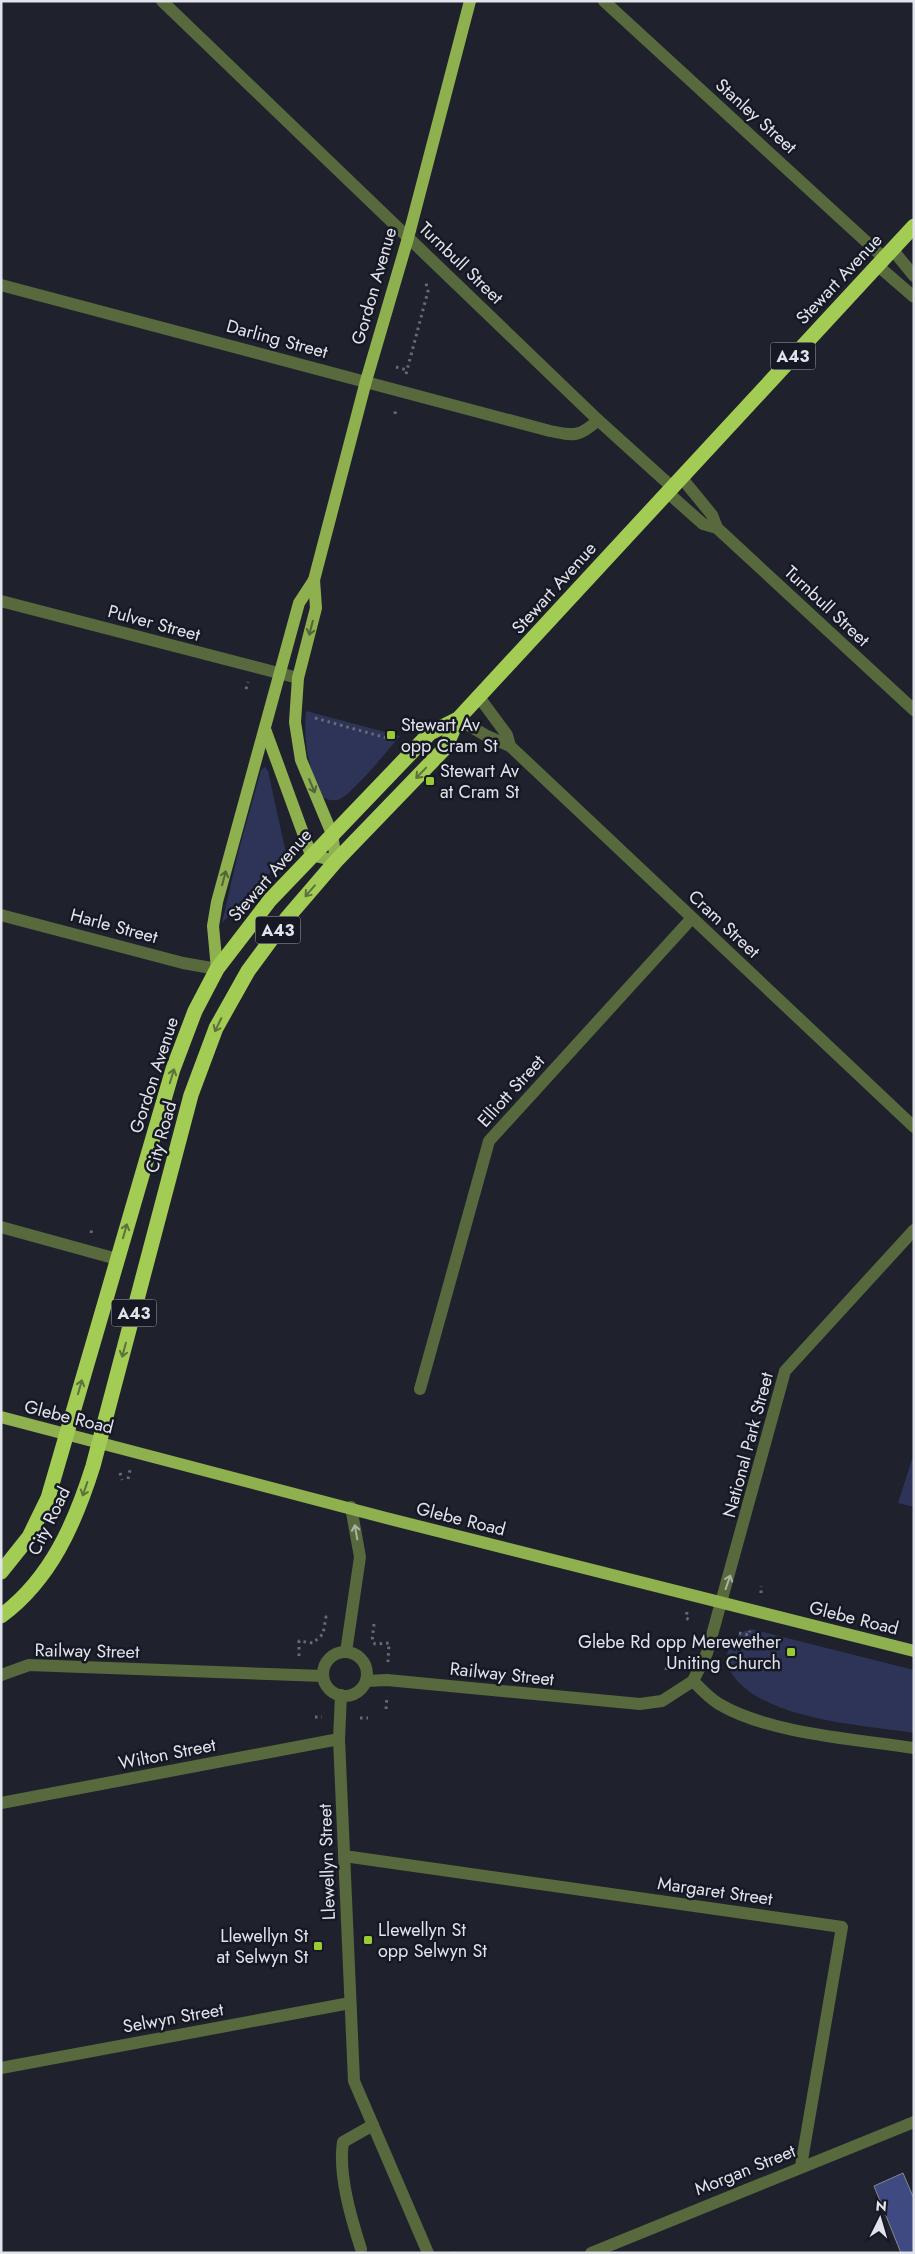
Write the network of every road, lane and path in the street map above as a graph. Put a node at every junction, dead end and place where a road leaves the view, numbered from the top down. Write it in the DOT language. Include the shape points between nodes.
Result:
graph roads {
  1 [pos="162,1"];
  2 [pos="470,1"];
  3 [pos="604,1"];
  4 [pos="914,226"];
  5 [pos="408,238"];
  6 [pos="885,257"];
  7 [pos="914,276"];
  8 [pos="426,283"];
  9 [pos="1,285"];
  10 [pos="914,297"];
  11 [pos="396,367"];
  12 [pos="407,370"];
  13 [pos="406,374"];
  14 [pos="366,381"];
  15 [pos="396,408"];
  16 [pos="395,414"];
  17 [pos="598,420"];
  18 [pos="673,485"];
  19 [pos="717,528"];
  20 [pos="314,580"];
  21 [pos="1,601"];
  22 [pos="279,673"];
  23 [pos="298,678"];
  24 [pos="248,682"];
  25 [pos="246,688"];
  26 [pos="479,697"];
  27 [pos="914,710"];
  28 [pos="314,718"];
  29 [pos="458,719"];
  30 [pos="265,730"];
  31 [pos="387,738"];
  32 [pos="510,746"];
  33 [pos="332,834"];
  34 [pos="312,855"];
  35 [pos="336,861"];
  36 [pos="1,915"];
  37 [pos="692,918"];
  38 [pos="217,969"];
  39 [pos="914,1127"];
  40 [pos="1,1228"];
  41 [pos="914,1230"];
  42 [pos="117,1259"];
  43 [pos="420,1389"];
  44 [pos="1,1418"];
  45 [pos="66,1434"];
  46 [pos="99,1443"];
  47 [pos="130,1470"];
  48 [pos="120,1473"];
  49 [pos="128,1479"];
  50 [pos="122,1480"];
  51 [pos="351,1507"];
  52 [pos="1,1572"];
  53 [pos="761,1586"];
  54 [pos="761,1594"];
  55 [pos="721,1602"];
  56 [pos="687,1612"];
  57 [pos="1,1616"];
  58 [pos="331,1618"];
  59 [pos="692,1621"];
  60 [pos="374,1624"];
  61 [pos="750,1631"];
  62 [pos="739,1633"];
  63 [pos="914,1651"];
  64 [pos="346,1652"];
  65 [pos="299,1656"];
  66 [pos="668,1661"];
  67 [pos="388,1662"];
  68 [pos="666,1670"];
  69 [pos="1,1675"];
  70 [pos="323,1676"];
  71 [pos="366,1681"];
  72 [pos="693,1681"];
  73 [pos="341,1695"];
  74 [pos="387,1696"];
  75 [pos="386,1709"];
  76 [pos="315,1717"];
  77 [pos="322,1717"];
  78 [pos="360,1718"];
  79 [pos="368,1718"];
  80 [pos="339,1739"];
  81 [pos="914,1748"];
  82 [pos="1,1803"];
  83 [pos="344,1856"];
  84 [pos="350,2004"];
  85 [pos="1,2068"];
  86 [pos="914,2122"];
  87 [pos="373,2125"];
  88 [pos="802,2166"];
  89 [pos="361,2249"];
  90 [pos="428,2253"];
  91 [pos="591,2253"];
  1 -- 5 [label="street, Turnbull Street"];
  2 -- 5 [label="main road, Gordon Avenue"];
  3 -- 6 [label="street, Stanley Street"];
  4 -- 6 [label="highway, Stewart Avenue / A43"];
  5 -- 14 [label="main road, Gordon Avenue"];
  5 -- 17 [label="street, Turnbull Street"];
  6 -- 7 [label="street, Stanley Street"];
  6 -- 10 [label="street, Stanley Street"];
  6 -- 18 [label="highway, Stewart Avenue / A43"];
  8 -- 12 [label="path" via="428,291"];
  9 -- 14 [label="street, Darling Street"];
  11 -- 12 [label="path"];
  12 -- 13 [label="path"];
  14 -- 17 [label="street, Darling Street" via="561,433 585,432"];
  14 -- 20 [label="main road, Gordon Avenue"];
  15 -- 16 [label="path"];
  17 -- 18 [label="street, Turnbull Street"];
  18 -- 19 [label="street, Turnbull Street" via="712,515"];
  18 -- 19 [label="street, Turnbull Street" via="703,524"];
  18 -- 26 [label="highway, Stewart Avenue / A43"];
  19 -- 27 [label="street, Turnbull Street"];
  20 -- 22 [label="main road, Gordon Avenue" via="298,603"];
  20 -- 23 [label="main road, Gordon Avenue, one-way" via="316,608"];
  21 -- 22 [label="street, Pulver Street"];
  22 -- 23 [label="street, Pulver Street"];
  22 -- 30 [label="main road, Gordon Avenue"];
  23 -- 33 [label="main road, Gordon Avenue, one-way" via="295,722 301,760"];
  24 -- 25 [label="path"];
  26 -- 29 [label="highway, Stewart Avenue / A43"];
  26 -- 32 [label="street, Cram Street" via="507,736"];
  28 -- 31 [label="path"];
  29 -- 32 [label="street, Cram Street"];
  29 -- 33 [label="highway, Stewart Avenue / A43" via="430,733"];
  29 -- 35 [label="highway, City Road / A43, one-way" via="445,748"];
  30 -- 34 [label="main road"];
  38 -- 30 [label="main road, Gordon Avenue, one-way" via="213,926 217,902"];
  32 -- 37 [label="street, Cram Street"];
  33 -- 34 [label="highway, Stewart Avenue / A43"];
  33 -- 35 [label="main road, Gordon Avenue"];
  34 -- 35 [label="main road"];
  34 -- 38 [label="highway, Stewart Avenue / A43" via="270,900"];
  35 -- 46 [label="highway, City Road / A43, one-way" via="287,918 248,971 216,1028 192,1095"];
  36 -- 38 [label="street, Harle Street"];
  37 -- 39 [label="street, Cram Street"];
  37 -- 43 [label="street, Elliott Street" via="488,1141"];
  42 -- 38 [label="highway, Gordon Avenue / A43, one-way" via="173,1069 195,1011"];
  40 -- 42 [label="street"];
  55 -- 41 [label="street, National Park Street, one-way" via="785,1371"];
  45 -- 42 [label="highway, Gordon Avenue / A43, one-way"];
  44 -- 45 [label="main road, Glebe Road"];
  45 -- 46 [label="main road, Glebe Road"];
  45 -- 52 [label="highway, City Road / A43" via="39,1518 19,1552"];
  46 -- 51 [label="main road, Glebe Road"];
  46 -- 57 [label="highway, City Road / A43, one-way" via="68,1534 32,1588"];
  47 -- 49 [label="path"];
  48 -- 50 [label="path"];
  51 -- 55 [label="main road, Glebe Road"];
  64 -- 51 [label="street, one-way" via="360,1558"];
  53 -- 54 [label="path"];
  55 -- 63 [label="main road, Glebe Road"];
  55 -- 72 [label="street, National Park Street" via="708,1653"];
  56 -- 59 [label="path" via="686,1618"];
  58 -- 65 [label="path" via="326,1617 323,1634 313,1643 299,1641"];
  60 -- 67 [label="path" via="372,1641 375,1644 389,1643"];
  61 -- 62 [label="path" via="749,1635"];
  64 -- 70 [label="street" via="331,1657 324,1666"];
  64 -- 71 [label="street" via="362,1660"];
  66 -- 68 [label="path"];
  69 -- 70 [label="street, Railway Street" via="29,1665"];
  70 -- 73 [label="street" via="328,1688"];
  71 -- 72 [label="street, Railway Street" via="387,1680 640,1704 662,1701"];
  71 -- 73 [label="street" via="356,1693"];
  72 -- 81 [label="street" via="718,1703 749,1717 804,1731"];
  73 -- 80 [label="street, Llewellyn Street"];
  74 -- 75 [label="path"];
  76 -- 77 [label="path"];
  78 -- 79 [label="path"];
  80 -- 82 [label="street, Wilton Street"];
  80 -- 83 [label="street, Llewellyn Street"];
  83 -- 84 [label="street, Llewellyn Street"];
  83 -- 88 [label="street, Margaret Street" via="842,1927"];
  84 -- 85 [label="street, Selwyn Street"];
  84 -- 87 [label="street, Llewellyn Street" via="354,2081"];
  86 -- 88 [label="street, Morgan Street"];
  87 -- 89 [label="street" via="343,2142 341,2155 351,2219"];
  87 -- 90 [label="street, Llewellyn Street"];
  88 -- 91 [label="street, Morgan Street"];
}
